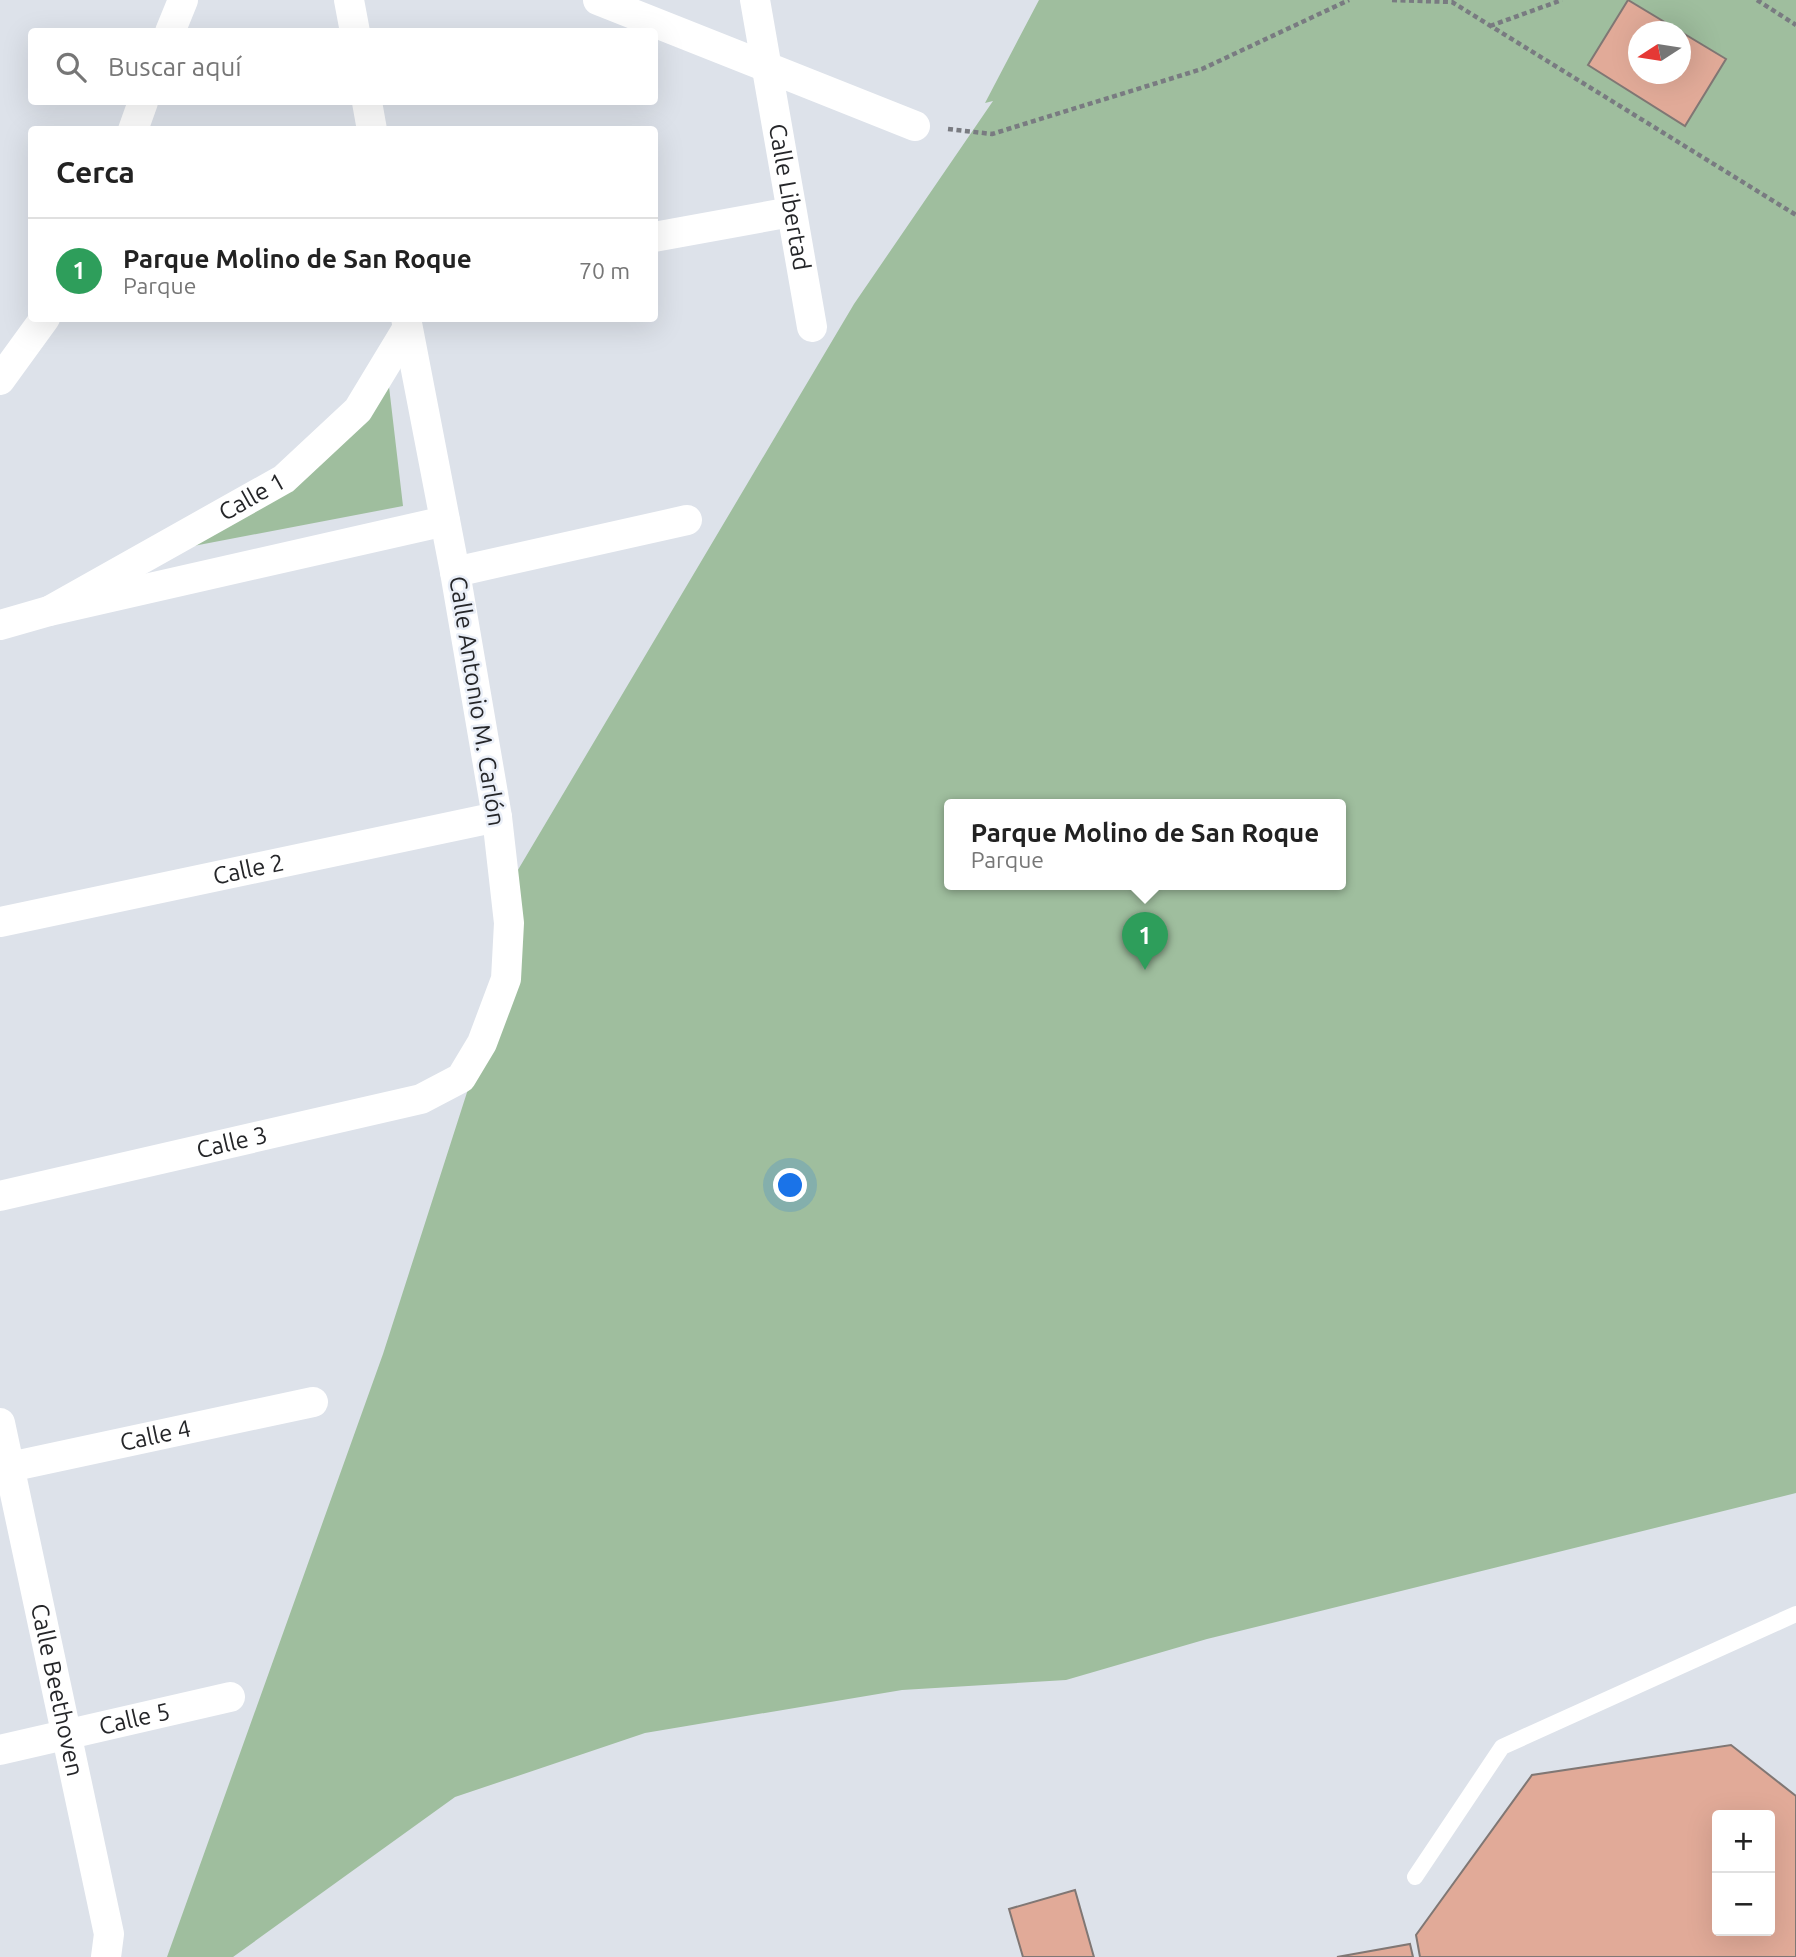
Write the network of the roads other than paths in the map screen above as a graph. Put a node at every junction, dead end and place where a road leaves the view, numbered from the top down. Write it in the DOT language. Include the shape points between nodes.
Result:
graph roads {
  1 [pos="183,0"];
  2 [pos="349,0"];
  3 [pos="598,0"];
  4 [pos="755,0"];
  5 [pos="172,28"];
  6 [pos="354,28"];
  7 [pos="768,68"];
  8 [pos="143,105"];
  9 [pos="368,105"];
  10 [pos="135,126"];
  11 [pos="371,126"];
  12 [pos="915,126"];
  13 [pos="791,212"];
  14 [pos="658,236"];
  15 [pos="43,322"];
  16 [pos="406,324"];
  17 [pos="812,327"];
  18 [pos="0,380"];
  19 [pos="687,520"];
  20 [pos="445,522"];
  21 [pos="456,572"];
  22 [pos="49,611"];
  23 [pos="0,625"];
  24 [pos="497,817"];
  25 [pos="0,922"];
  26 [pos="461,1077"];
  27 [pos="0,1196"];
  28 [pos="313,1402"];
  29 [pos="0,1423"];
  30 [pos="5,1468"];
  31 [pos="1796,1616"];
  32 [pos="230,1698"];
  33 [pos="69,1737"];
  34 [pos="0,1750"];
  35 [pos="1415,1877"];
  36 [pos="106,1957"];
  1 -- 5 [label="street"];
  2 -- 6 [label="street"];
  3 -- 7 [label="street"];
  4 -- 7 [label="street, Calle Libertad"];
  7 -- 12 [label="street"];
  7 -- 13 [label="street, Calle Libertad"];
  8 -- 10 [label="street"];
  9 -- 11 [label="street"];
  13 -- 14 [label="street"];
  13 -- 17 [label="street, Calle Libertad"];
  15 -- 18 [label="street"];
  16 -- 20 [label="street, Calle Antonio M. Carlón"];
  16 -- 22 [label="street, Calle 1" via="358,410 284,479"];
  19 -- 21 [label="street"];
  20 -- 21 [label="street, Calle Antonio M. Carlón"];
  20 -- 22 [label="street, Calle 1"];
  21 -- 24 [label="street, Calle Antonio M. Carlón"];
  22 -- 23 [label="street, Calle 1"];
  24 -- 25 [label="street, Calle 2"];
  24 -- 26 [label="street, Calle Antonio M. Carlón" via="509,923 506,978 482,1043"];
  26 -- 27 [label="street, Calle 3" via="421,1099"];
  28 -- 30 [label="street, Calle 4"];
  29 -- 30 [label="street, Calle Beethoven"];
  30 -- 33 [label="street, Calle Beethoven"];
  31 -- 35 [label="lane" via="1502,1747"];
  32 -- 33 [label="street, Calle 5"];
  33 -- 34 [label="street, Calle 5"];
  33 -- 36 [label="street, Calle Beethoven" via="109,1934"];
}
